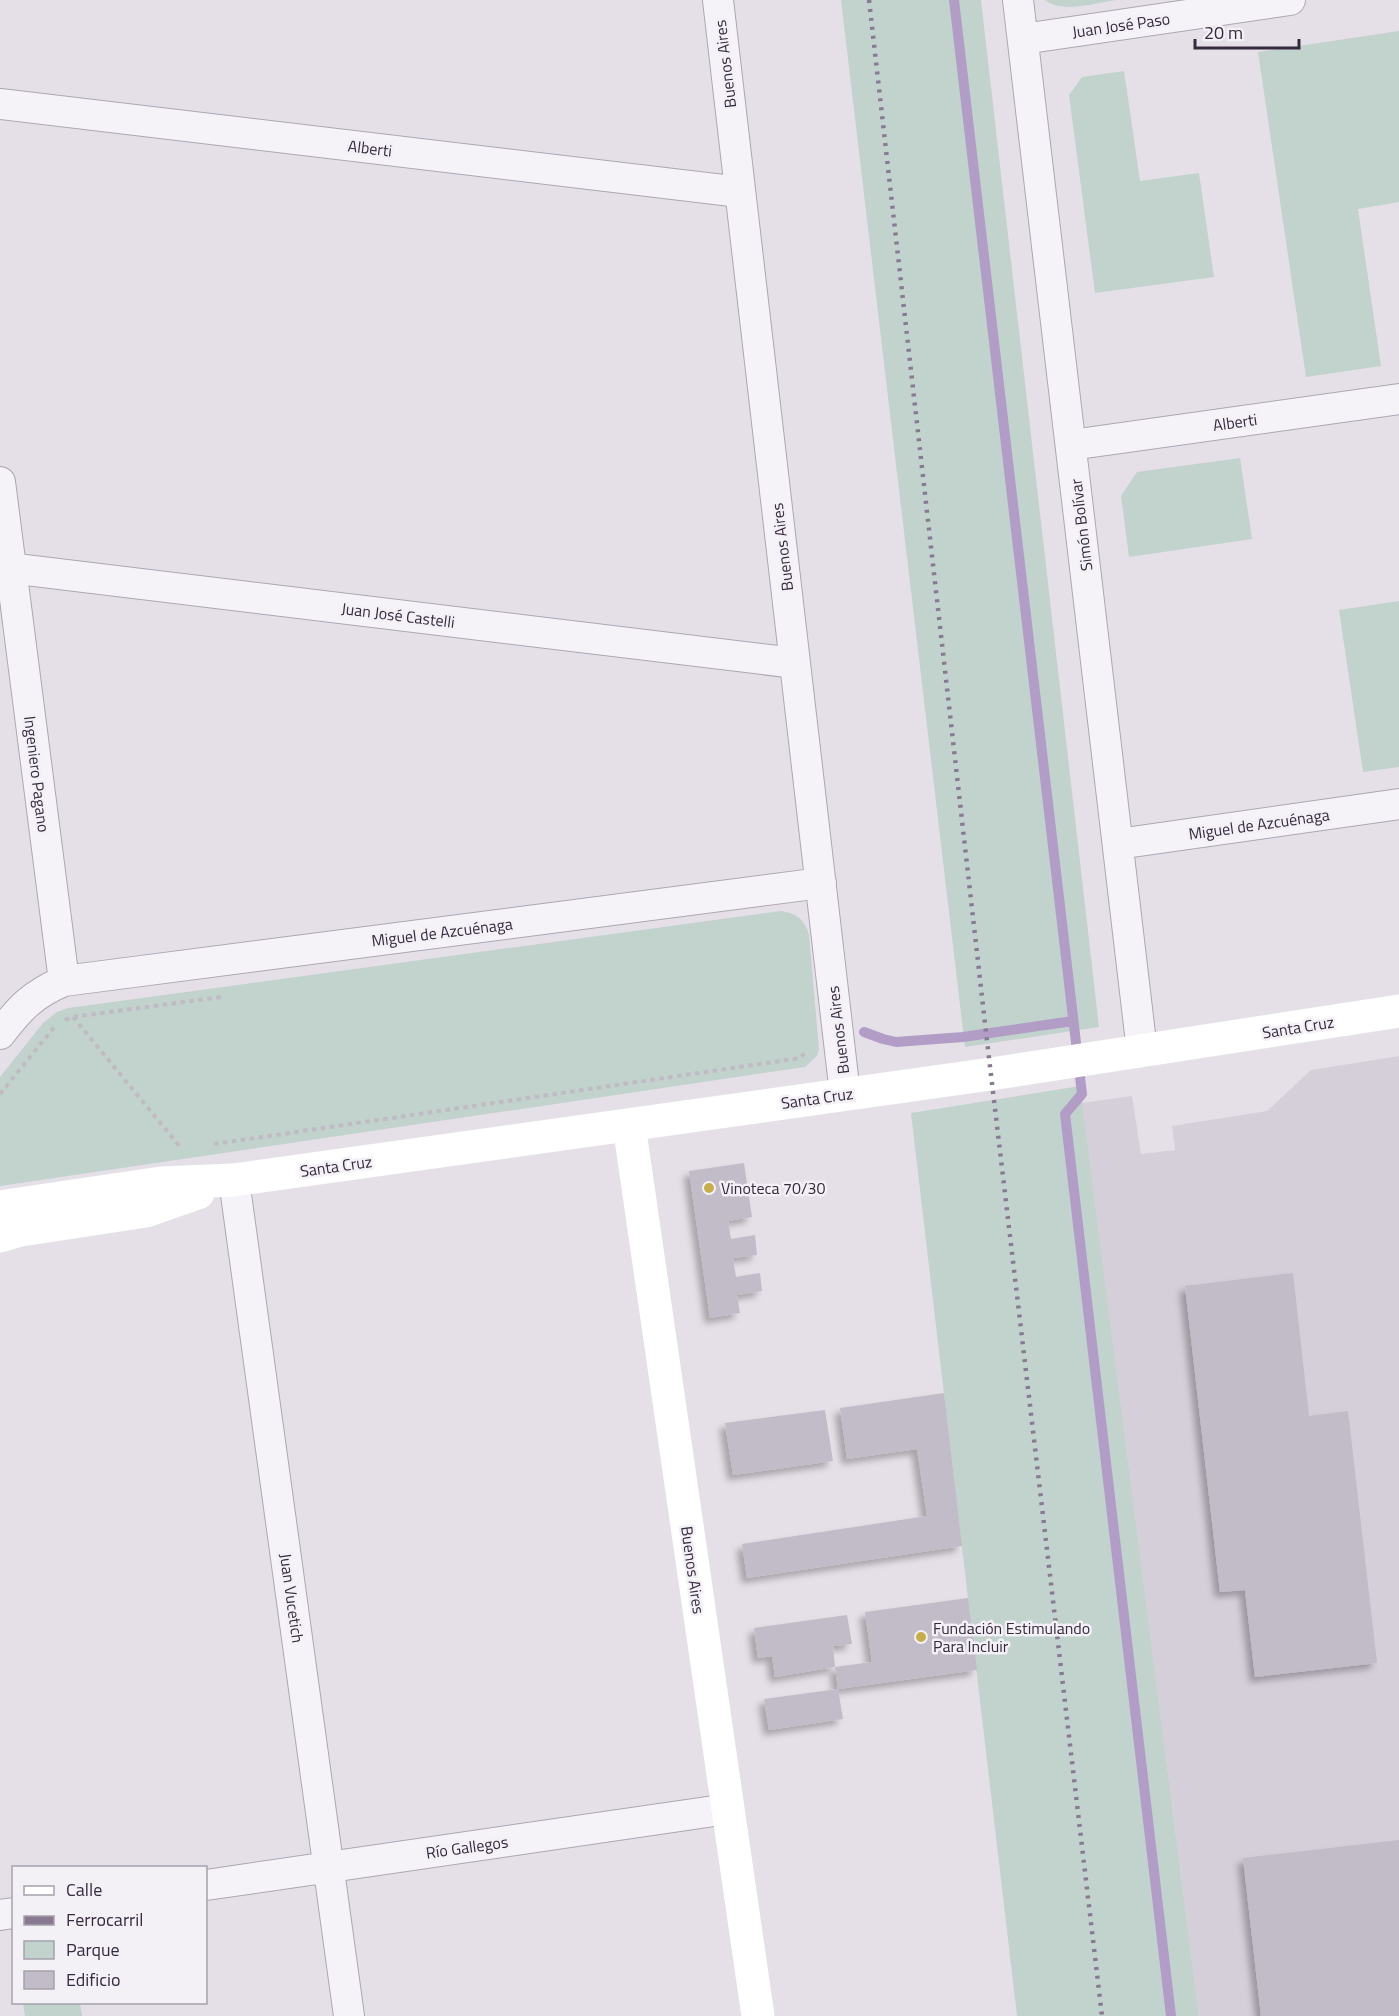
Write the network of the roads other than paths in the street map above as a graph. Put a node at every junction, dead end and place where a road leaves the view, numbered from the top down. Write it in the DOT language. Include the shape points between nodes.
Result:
graph roads {
  1 [pos="718,0"];
  2 [pos="1018,0"];
  3 [pos="1290,0"];
  4 [pos="1023,39"];
  5 [pos="0,104"];
  6 [pos="740,192"];
  7 [pos="1399,399"];
  8 [pos="1071,445"];
  9 [pos="0,482"];
  10 [pos="6,568"];
  11 [pos="795,663"];
  12 [pos="1399,804"];
  13 [pos="1118,844"];
  14 [pos="821,883"];
  15 [pos="64,981"];
  16 [pos="1399,1011"];
  17 [pos="0,1034"];
  18 [pos="1142,1051"];
  19 [pos="845,1094"];
  20 [pos="629,1125"];
  21 [pos="234,1180"];
  22 [pos="0,1207"];
  23 [pos="0,1236"];
  24 [pos="728,1809"];
  25 [pos="329,1867"];
  26 [pos="207,1885"];
  27 [pos="349,2016"];
  28 [pos="758,2016"];
  1 -- 6 [label="street, Buenos Aires"];
  2 -- 4 [label="street, Simón Bolívar"];
  3 -- 4 [label="street, Juan José Paso"];
  4 -- 8 [label="street, Simón Bolívar"];
  5 -- 6 [label="street, Alberti"];
  6 -- 11 [label="street, Buenos Aires"];
  7 -- 8 [label="street, Alberti"];
  8 -- 13 [label="street, Simón Bolívar"];
  9 -- 10 [label="street, Ingeniero Pagano"];
  10 -- 11 [label="street, Juan José Castelli"];
  10 -- 15 [label="street, Ingeniero Pagano"];
  11 -- 14 [label="street, Buenos Aires"];
  12 -- 13 [label="street, Miguel de Azcuénaga"];
  13 -- 18 [label="street, Simón Bolívar"];
  14 -- 15 [label="street, Miguel de Azcuénaga"];
  14 -- 19 [label="street, Buenos Aires"];
  15 -- 17 [label="street" via="29,1000"];
  16 -- 18 [label="main road, Santa Cruz"];
  18 -- 19 [label="main road, Santa Cruz"];
  19 -- 20 [label="main road, Santa Cruz"];
  20 -- 21 [label="main road, Santa Cruz"];
  20 -- 24 [label="main road, Buenos Aires"];
  21 -- 22 [label="main road, Santa Cruz" via="161,1183"];
  21 -- 23 [label="main road, Santa Cruz" via="146,1211"];
  21 -- 25 [label="street, Juan Vucetich"];
  24 -- 25 [label="street, Río Gallegos"];
  24 -- 28 [label="main road, Buenos Aires"];
  25 -- 26 [label="street, Río Gallegos"];
  25 -- 27 [label="street, Juan Vucetich"];
}
